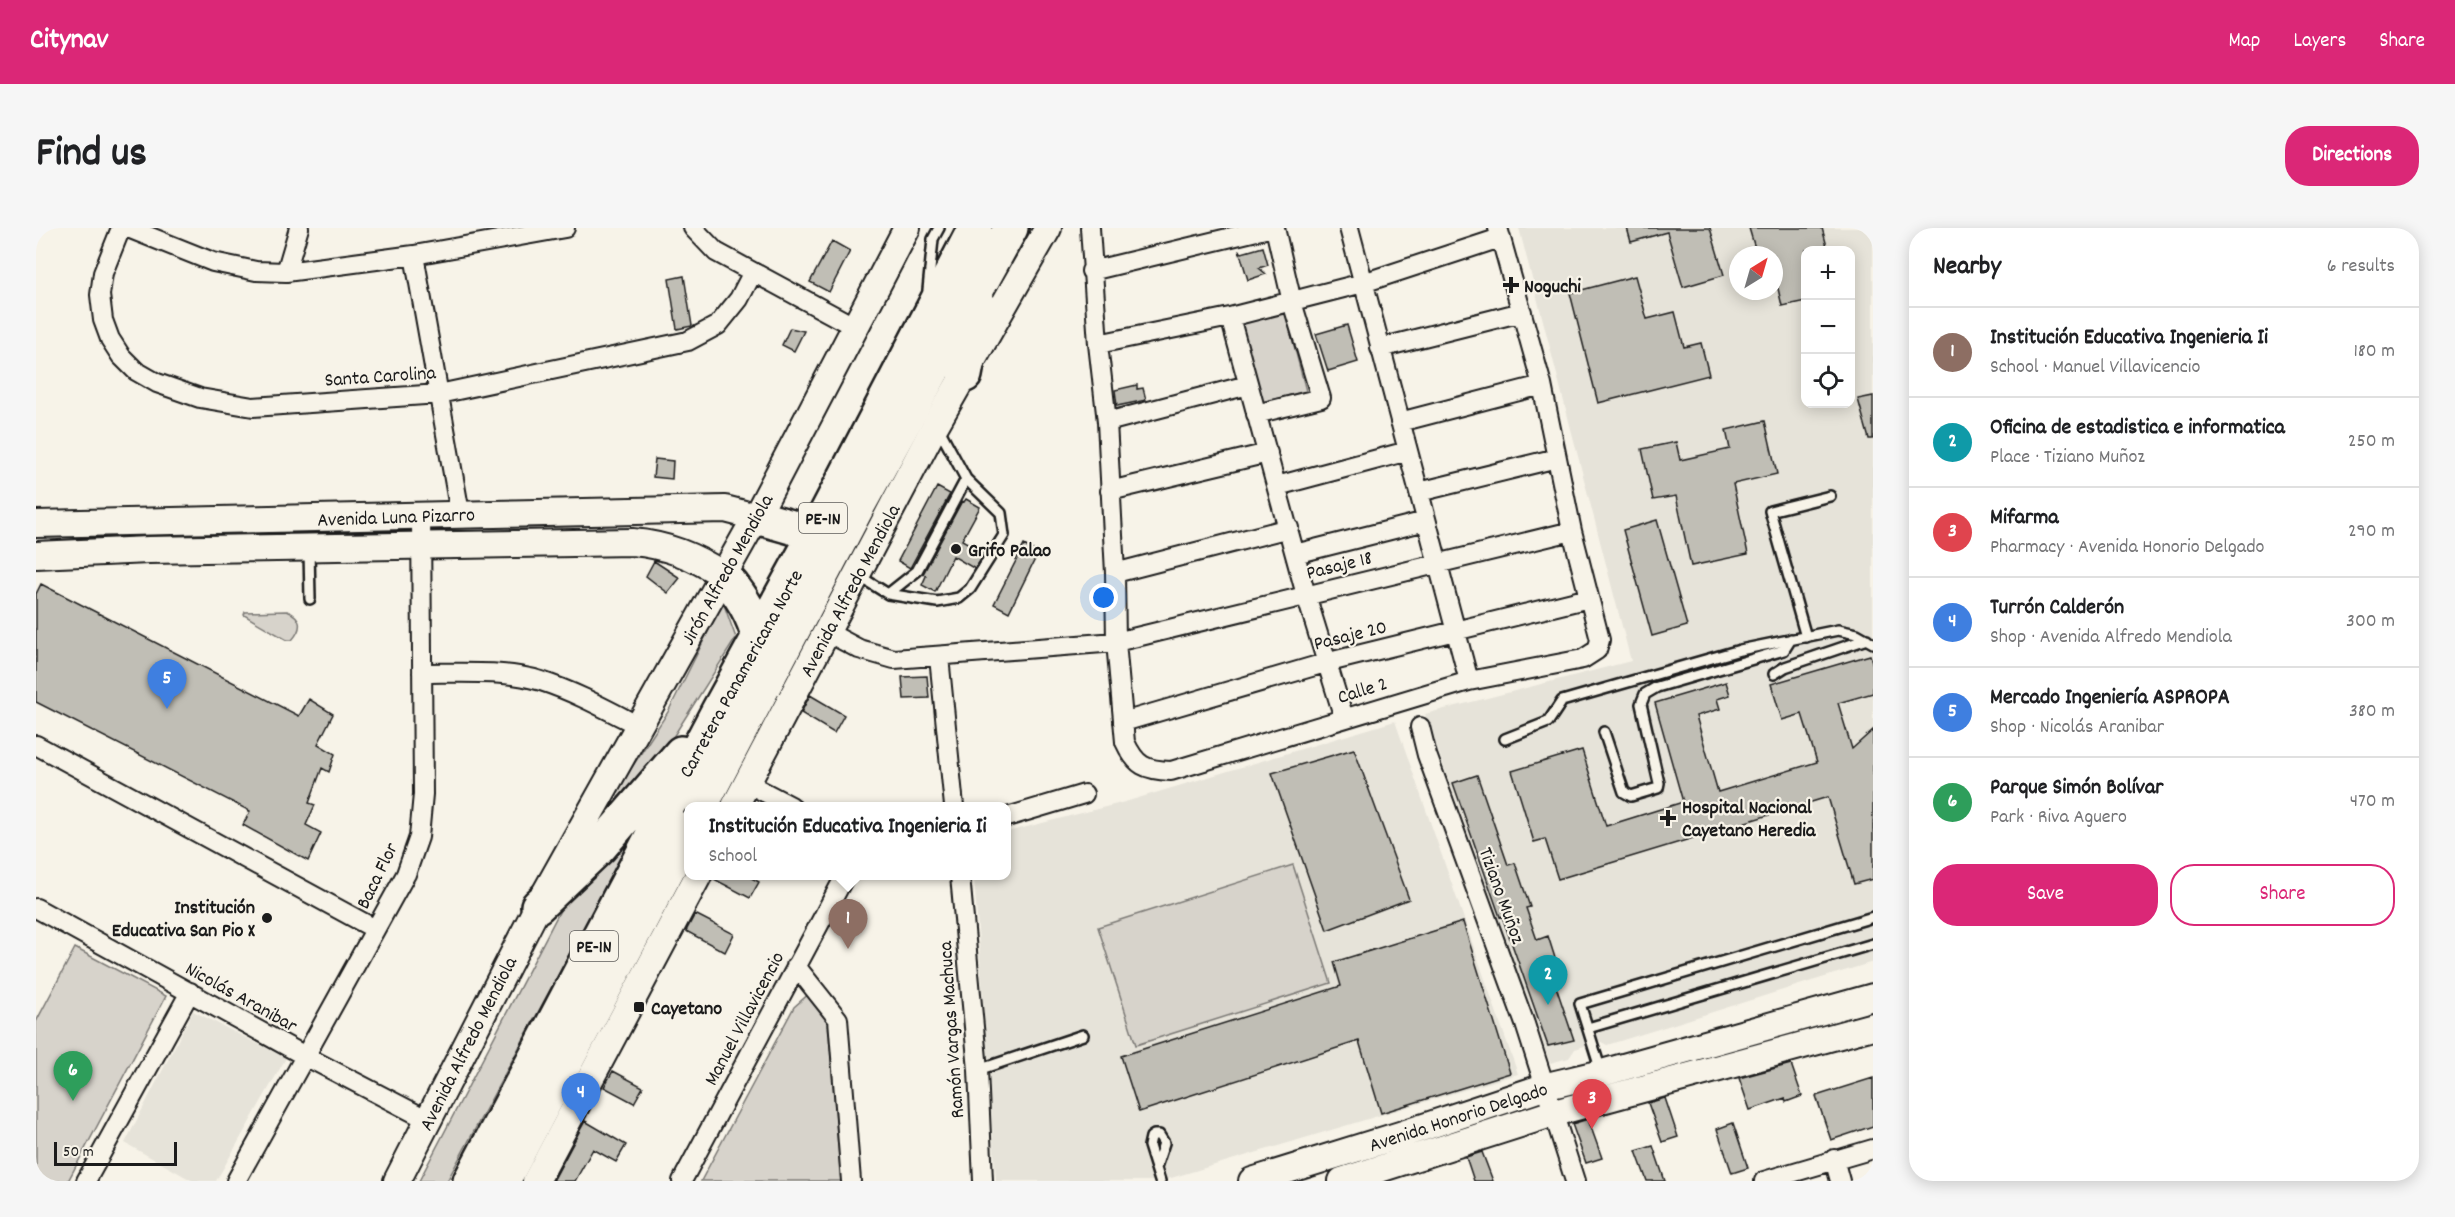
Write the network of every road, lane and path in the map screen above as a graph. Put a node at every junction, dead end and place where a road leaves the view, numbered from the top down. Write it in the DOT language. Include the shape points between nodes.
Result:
graph roads {
  1 [pos="121,228"];
  2 [pos="128,228"];
  3 [pos="299,228"];
  4 [pos="565,228"];
  5 [pos="693,228"];
  6 [pos="907,228"];
  7 [pos="939,228"];
  8 [pos="1048,228"];
  9 [pos="1090,228"];
  10 [pos="1269,228"];
  11 [pos="1275,228"];
  12 [pos="1348,228"];
  13 [pos="997,232"];
  14 [pos="1499,233"];
  15 [pos="414,255"];
  16 [pos="1091,271"];
  17 [pos="286,272"];
  18 [pos="753,272"];
  19 [pos="1363,283"];
  20 [pos="1292,302"];
  21 [pos="1522,312"];
  22 [pos="1230,317"];
  23 [pos="925,323"];
  24 [pos="855,327"];
  25 [pos="1098,344"];
  26 [pos="1380,348"];
  27 [pos="965,375"];
  28 [pos="1248,385"];
  29 [pos="1542,385"];
  30 [pos="439,394"];
  31 [pos="1256,414"];
  32 [pos="1107,422"];
  33 [pos="1400,422"];
  34 [pos="936,424"];
  35 [pos="1408,451"];
  36 [pos="1268,453"];
  37 [pos="1557,458"];
  38 [pos="966,479"];
  39 [pos="1277,486"];
  40 [pos="1110,491"];
  41 [pos="1419,492"];
  42 [pos="1830,496"];
  43 [pos="460,513"];
  44 [pos="421,516"];
  45 [pos="756,517"];
  46 [pos="1426,521"];
  47 [pos="37,524"];
  48 [pos="819,527"];
  49 [pos="1289,528"];
  50 [pos="1572,531"];
  51 [pos="309,547"];
  52 [pos="422,547"];
  53 [pos="1295,554"];
  54 [pos="37,558"];
  55 [pos="1437,563"];
  56 [pos="1115,573"];
  57 [pos="857,575"];
  58 [pos="723,576"];
  59 [pos="888,594"];
  60 [pos="1306,595"];
  61 [pos="1589,598"];
  62 [pos="310,599"];
  63 [pos="827,632"];
  64 [pos="1456,632"];
  65 [pos="1806,637"];
  66 [pos="759,639"];
  67 [pos="1791,639"];
  68 [pos="1870,641"];
  69 [pos="1116,642"];
  70 [pos="939,657"];
  71 [pos="1325,663"];
  72 [pos="422,673"];
  73 [pos="1774,674"];
  74 [pos="1468,681"];
  75 [pos="718,711"];
  76 [pos="1344,718"];
  77 [pos="1124,722"];
  78 [pos="637,725"];
  79 [pos="1420,727"];
  80 [pos="1604,732"];
  81 [pos="1505,739"];
  82 [pos="36,745"];
  83 [pos="747,783"];
  84 [pos="1084,794"];
  85 [pos="704,802"];
  86 [pos="738,802"];
  87 [pos="782,802"];
  88 [pos="954,802"];
  89 [pos="1011,816"];
  90 [pos="684,838"];
  91 [pos="696,880"];
  92 [pos="843,880"];
  93 [pos="960,880"];
  94 [pos="538,906"];
  95 [pos="36,908"];
  96 [pos="1873,917"];
  97 [pos="375,929"];
  98 [pos="1873,944"];
  99 [pos="796,966"];
  100 [pos="190,992"];
  101 [pos="1873,997"];
  102 [pos="1873,1026"];
  103 [pos="1588,1028"];
  104 [pos="1083,1035"];
  105 [pos="305,1056"];
  106 [pos="978,1070"];
  107 [pos="1606,1085"];
  108 [pos="1547,1086"];
  109 [pos="1554,1113"];
  110 [pos="428,1120"];
  111 [pos="1873,1149"];
  112 [pos="1834,1159"];
  113 [pos="1156,1167"];
  114 [pos="86,1181"];
  115 [pos="236,1181"];
  116 [pos="397,1181"];
  117 [pos="470,1181"];
  118 [pos="503,1181"];
  119 [pos="536,1181"];
  120 [pos="682,1181"];
  121 [pos="850,1181"];
  122 [pos="983,1181"];
  123 [pos="1160,1181"];
  124 [pos="1252,1181"];
  125 [pos="1342,1181"];
  126 [pos="1575,1181"];
  127 [pos="1764,1181"];
  128 [pos="1840,1181"];
  1 -- 30 [label="street, Santa Carolina" via="103,273 103,320 121,356 157,383 200,398 253,407"];
  2 -- 17 [label="street" via="213,262 256,271"];
  3 -- 17 [label="street"];
  4 -- 15 [label="street"];
  5 -- 18 [label="street" via="716,252"];
  6 -- 24 [label="street, Jirón Alfredo Mendiola"];
  7 -- 23 [label="lane" via="933,239"];
  8 -- 27 [label="street"];
  9 -- 16 [label="street"];
  10 -- 16 [label="street"];
  11 -- 20 [label="street"];
  12 -- 19 [label="street"];
  13 -- 23 [label="highway, Carretera Panamericana Norte / PE-1N"];
  13 -- 27 [label="highway" via="1002,275 973,333"];
  13 -- 85 [label="highway, Carretera Panamericana Norte / PE-1N"];
  14 -- 19 [label="street"];
  14 -- 21 [label="street"];
  15 -- 17 [label="street"];
  15 -- 30 [label="street"];
  16 -- 25 [label="street"];
  18 -- 24 [label="street"];
  18 -- 30 [label="street, Santa Carolina" via="739,299 718,325 688,341"];
  19 -- 20 [label="street"];
  19 -- 26 [label="street"];
  20 -- 22 [label="street"];
  20 -- 31 [label="street" via="1321,398"];
  21 -- 26 [label="street"];
  21 -- 29 [label="street"];
  22 -- 25 [label="street"];
  22 -- 28 [label="street"];
  23 -- 48 [label="highway, Carretera Panamericana Norte / PE-1N"];
  24 -- 45 [label="street, Jirón Alfredo Mendiola"];
  25 -- 32 [label="street"];
  26 -- 33 [label="street"];
  27 -- 34 [label="street, Avenida Alfredo Mendiola"];
  28 -- 31 [label="street"];
  28 -- 32 [label="street"];
  29 -- 33 [label="street"];
  29 -- 37 [label="street"];
  30 -- 43 [label="street"];
  31 -- 36 [label="street"];
  32 -- 40 [label="street"];
  33 -- 35 [label="street"];
  34 -- 38 [label="lane"];
  34 -- 57 [label="street, Avenida Alfredo Mendiola"];
  35 -- 39 [label="street"];
  35 -- 41 [label="street"];
  36 -- 39 [label="street"];
  36 -- 40 [label="street"];
  37 -- 41 [label="street"];
  37 -- 50 [label="street"];
  38 -- 59 [label="lane" via="916,571"];
  38 -- 59 [label="lane" via="1001,513 1004,535 970,589 958,598 937,602"];
  39 -- 49 [label="street"];
  40 -- 56 [label="street"];
  41 -- 46 [label="street"];
  42 -- 65 [label="lane" via="1770,511"];
  43 -- 44 [label="street, Avenida Luna Pizarro"];
  43 -- 45 [label="street, Avenida Luna Pizarro" via="725,508"];
  44 -- 47 [label="street, Avenida Luna Pizarro"];
  44 -- 52 [label="street, Baca Flor"];
  45 -- 48 [label="highway" via="795,528"];
  45 -- 58 [label="street, Jirón Alfredo Mendiola"];
  46 -- 53 [label="street"];
  46 -- 55 [label="street"];
  47 -- 54 [label="street"];
  48 -- 66 [label="highway, Carretera Panamericana Norte / PE-1N"];
  49 -- 53 [label="street"];
  49 -- 56 [label="street"];
  50 -- 55 [label="street, Pasaje 18"];
  50 -- 61 [label="street"];
  51 -- 52 [label="street, Avenida Luna Pizarro"];
  51 -- 54 [label="street, Avenida Luna Pizarro" via="149,550"];
  51 -- 62 [label="lane"];
  52 -- 58 [label="street, Avenida Luna Pizarro" via="632,542 672,549 705,563"];
  52 -- 72 [label="street, Baca Flor"];
  53 -- 60 [label="street"];
  55 -- 60 [label="street, Pasaje 18"];
  55 -- 64 [label="street"];
  56 -- 69 [label="street"];
  57 -- 59 [label="lane"];
  57 -- 63 [label="street, Avenida Alfredo Mendiola"];
  58 -- 66 [label="highway" via="744,600"];
  58 -- 78 [label="street, Jirón Alfredo Mendiola"];
  60 -- 69 [label="street, Pasaje 18"];
  60 -- 71 [label="street"];
  61 -- 64 [label="street, Pasaje 20"];
  61 -- 74 [label="street, Calle 2" via="1600,640 1597,650 1583,659"];
  63 -- 70 [label="street, Pasaje 18" via="859,649 894,659"];
  63 -- 83 [label="street, Avenida Alfredo Mendiola"];
  64 -- 71 [label="street, Pasaje 20"];
  64 -- 74 [label="street"];
  65 -- 67 [label="lane"];
  65 -- 68 [label="lane" via="1838,630"];
  66 -- 75 [label="highway, Carretera Panamericana Norte / PE-1N"];
  67 -- 80 [label="lane" via="1784,650 1657,687 1645,694 1641,704 1659,783 1653,790 1631,796 1624,792"];
  67 -- 81 [label="lane" via="1562,701 1548,722"];
  68 -- 73 [label="lane" via="1785,667"];
  69 -- 70 [label="street, Pasaje 18"];
  69 -- 77 [label="street"];
  70 -- 88 [label="street"];
  71 -- 76 [label="street"];
  71 -- 77 [label="street, Pasaje 20"];
  72 -- 78 [label="street" via="486,673 539,681 591,700"];
  72 -- 97 [label="street, Baca Flor" via="423,794 419,837 406,874"];
  74 -- 76 [label="street, Calle 2"];
  75 -- 94 [label="highway" via="600,847"];
  75 -- 117 [label="highway, Carretera Panamericana Norte / PE-1N"];
  76 -- 77 [label="street, Calle 2" via="1171,771 1141,766 1131,756 1125,742"];
  78 -- 94 [label="street, Jirón Alfredo Mendiola"];
  79 -- 108 [label="street, Tiziano Muñoz"];
  82 -- 97 [label="street"];
  83 -- 86 [label="street, Avenida Alfredo Mendiola"];
  83 -- 87 [label="street"];
  84 -- 89 [label="street"];
  90 -- 118 [label="highway, PE-1N"];
  91 -- 119 [label="street"];
  92 -- 99 [label="street, Manuel Villavicencio"];
  93 -- 106 [label="street, Ramón Vargas Machuca"];
  94 -- 110 [label="street, Avenida Alfredo Mendiola"];
  95 -- 100 [label="street, Nicolás Aranibar"];
  96 -- 103 [label="lane" via="1580,1004"];
  97 -- 105 [label="street, Baca Flor"];
  98 -- 103 [label="lane"];
  99 -- 120 [label="street, Manuel Villavicencio"];
  99 -- 121 [label="street" via="838,1019"];
  100 -- 105 [label="street, Nicolás Aranibar"];
  100 -- 114 [label="street"];
  101 -- 107 [label="street, Avenida Honorio Delgado"];
  102 -- 107 [label="street, Avenida Honorio Delgado"];
  103 -- 107 [label="lane"];
  104 -- 106 [label="lane"];
  105 -- 110 [label="street, Nicolás Aranibar"];
  105 -- 115 [label="street, Baca Flor"];
  106 -- 122 [label="street, Ramón Vargas Machuca"];
  107 -- 108 [label="street, Avenida Honorio Delgado"];
  107 -- 109 [label="street, Avenida Honorio Delgado"];
  108 -- 109 [label="street, Tiziano Muñoz"];
  108 -- 124 [label="street, Avenida Honorio Delgado"];
  109 -- 125 [label="street, Avenida Honorio Delgado"];
  109 -- 126 [label="street, Tiziano Muñoz"];
  110 -- 116 [label="street, Avenida Alfredo Mendiola"];
  111 -- 112 [label="street"];
  112 -- 127 [label="street"];
  112 -- 128 [label="street"];
  113 -- 123 [label="lane"];
}
